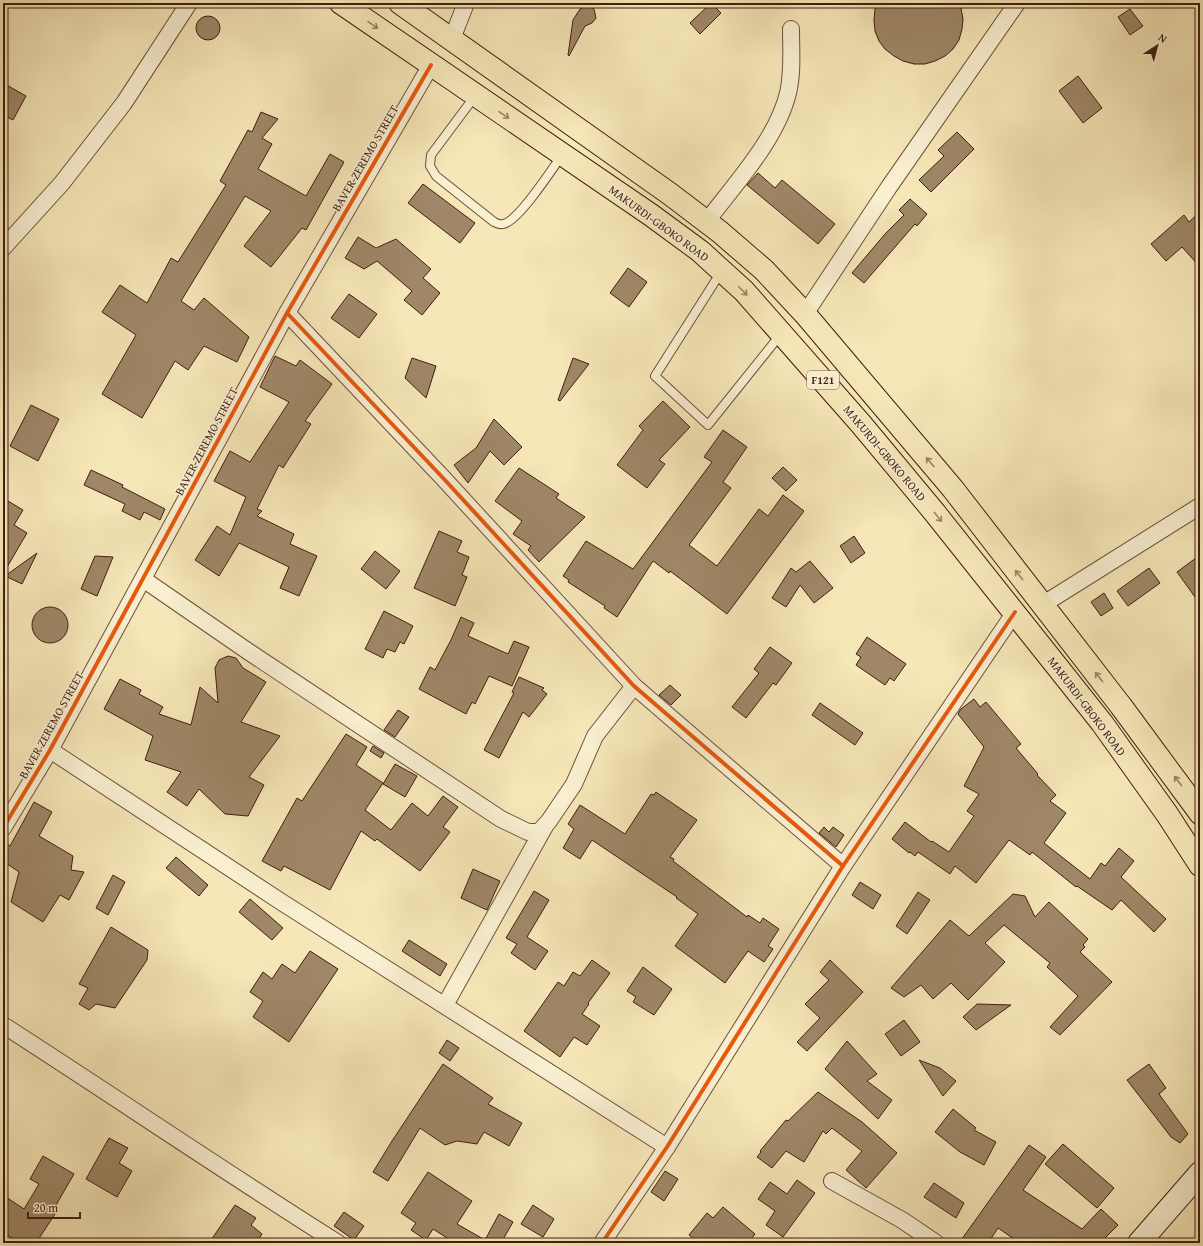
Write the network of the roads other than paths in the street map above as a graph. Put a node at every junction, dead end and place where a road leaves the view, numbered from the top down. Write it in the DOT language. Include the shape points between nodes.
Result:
graph roads {
  1 [pos="189,3"];
  2 [pos="341,3"];
  3 [pos="400,3"];
  4 [pos="466,3"];
  5 [pos="1017,3"];
  6 [pos="791,29"];
  7 [pos="452,40"];
  8 [pos="430,65"];
  9 [pos="476,96"];
  10 [pos="562,154"];
  11 [pos="713,227"];
  12 [pos="3,248"];
  13 [pos="700,251"];
  14 [pos="722,271"];
  15 [pos="287,313"];
  16 [pos="805,314"];
  17 [pos="782,333"];
  18 [pos="1200,506"];
  19 [pos="143,580"];
  20 [pos="1042,605"];
  21 [pos="1014,612"];
  22 [pos="634,686"];
  23 [pos="50,750"];
  24 [pos="1200,813"];
  25 [pos="545,826"];
  26 [pos="3,828"];
  27 [pos="1200,864"];
  28 [pos="843,866"];
  29 [pos="445,1005"];
  30 [pos="3,1025"];
  31 [pos="667,1147"];
  32 [pos="1200,1172"];
  33 [pos="832,1181"];
  34 [pos="338,1243"];
  35 [pos="602,1243"];
  36 [pos="936,1243"];
  37 [pos="1139,1243"];
  1 -- 12 [label="street" via="119,109 62,183"];
  2 -- 8 [label="main road, MAKURDI-GBOKO ROAD / F121, one-way"];
  3 -- 7 [label="main road, F121"];
  4 -- 7 [label="street"];
  5 -- 16 [label="street" via="889,187"];
  6 -- 11 [label="street" via="791,76 788,94 763,148"];
  7 -- 11 [label="main road, F121"];
  8 -- 9 [label="main road, MAKURDI-GBOKO ROAD / F121"];
  8 -- 15 [label="street, BAVER ZEREMO STREET"];
  9 -- 10 [label="main road, MAKURDI-GBOKO ROAD / F121, one-way"];
  9 -- 10 [label="lane" via="431,155 430,166 436,176 494,222 502,225 509,222 536,194"];
  10 -- 13 [label="main road, MAKURDI-GBOKO ROAD / F121"];
  11 -- 13 [label="main road"];
  11 -- 16 [label="main road, F121" via="764,270"];
  13 -- 14 [label="main road, MAKURDI-GBOKO ROAD / F121"];
  14 -- 17 [label="main road, MAKURDI-GBOKO ROAD / F121, one-way"];
  14 -- 17 [label="lane" via="655,376 708,425"];
  15 -- 19 [label="street, BAVER ZEREMO STREET"];
  15 -- 22 [label="street" via="450,485"];
  20 -- 16 [label="main road, F121, one-way" via="952,489"];
  17 -- 21 [label="main road, MAKURDI-GBOKO ROAD / F121, one-way" via="861,424"];
  18 -- 20 [label="street"];
  19 -- 23 [label="street, BAVER ZEREMO STREET"];
  19 -- 25 [label="street" via="500,819 528,832 539,832"];
  24 -- 20 [label="main road, F121, one-way" via="1122,706"];
  21 -- 27 [label="main road, MAKURDI-GBOKO ROAD / F121" via="1102,723"];
  21 -- 28 [label="street"];
  22 -- 25 [label="street" via="595,736 574,784"];
  22 -- 28 [label="street"];
  23 -- 26 [label="street, BAVER ZEREMO STREET"];
  23 -- 29 [label="street" via="283,903"];
  25 -- 29 [label="street"];
  28 -- 31 [label="street"];
  29 -- 31 [label="street"];
  30 -- 34 [label="street"];
  31 -- 35 [label="street"];
  32 -- 37 [label="street"];
  33 -- 36 [label="street" via="902,1220"];
}
